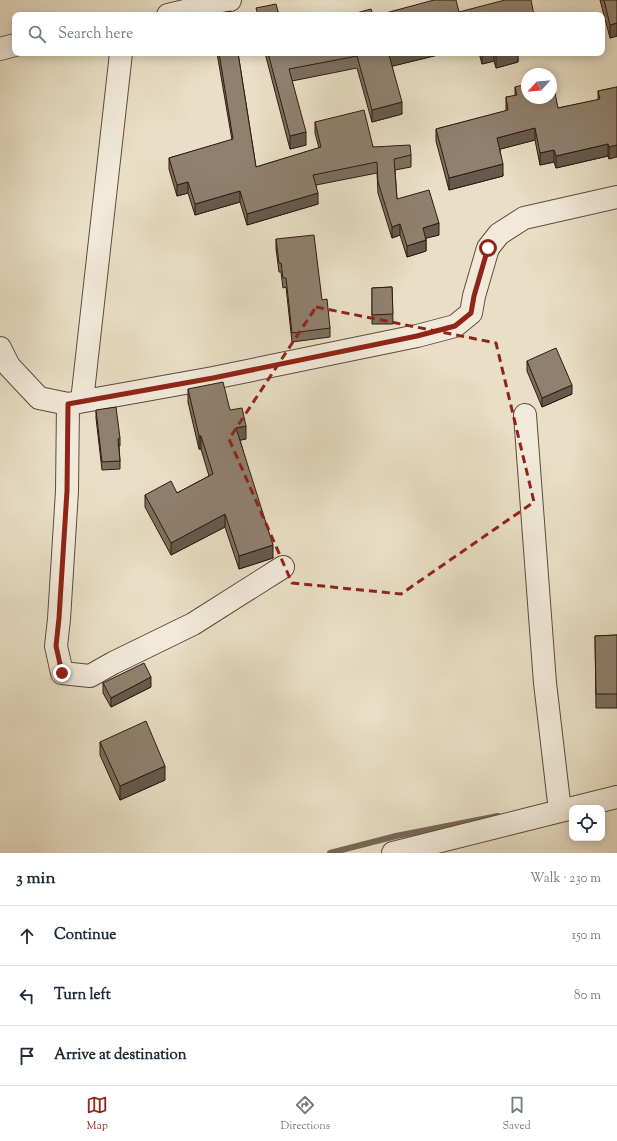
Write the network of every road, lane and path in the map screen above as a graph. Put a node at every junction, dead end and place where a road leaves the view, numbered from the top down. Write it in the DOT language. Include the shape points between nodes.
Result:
graph roads {
  1 [pos="230,0"];
  2 [pos="180,12"];
  3 [pos="12,46"];
  4 [pos="0,49"];
  5 [pos="121,56"];
  6 [pos="617,197"];
  7 [pos="0,348"];
  8 [pos="75,402"];
  9 [pos="525,415"];
  10 [pos="283,567"];
  11 [pos="617,797"];
  12 [pos="568,809"];
  13 [pos="393,853"];
  1 -- 2 [label="street"];
  3 -- 4 [label="street"];
  5 -- 8 [label="street"];
  6 -- 8 [label="street" via="524,218 499,234 488,248 471,313 455,326 213,378"];
  7 -- 8 [label="street" via="9,366 39,398"];
  8 -- 10 [label="street" via="56,646 62,673 90,676 193,624"];
  9 -- 12 [label="street" via="545,683"];
  11 -- 12 [label="street"];
  12 -- 13 [label="street"];
}
